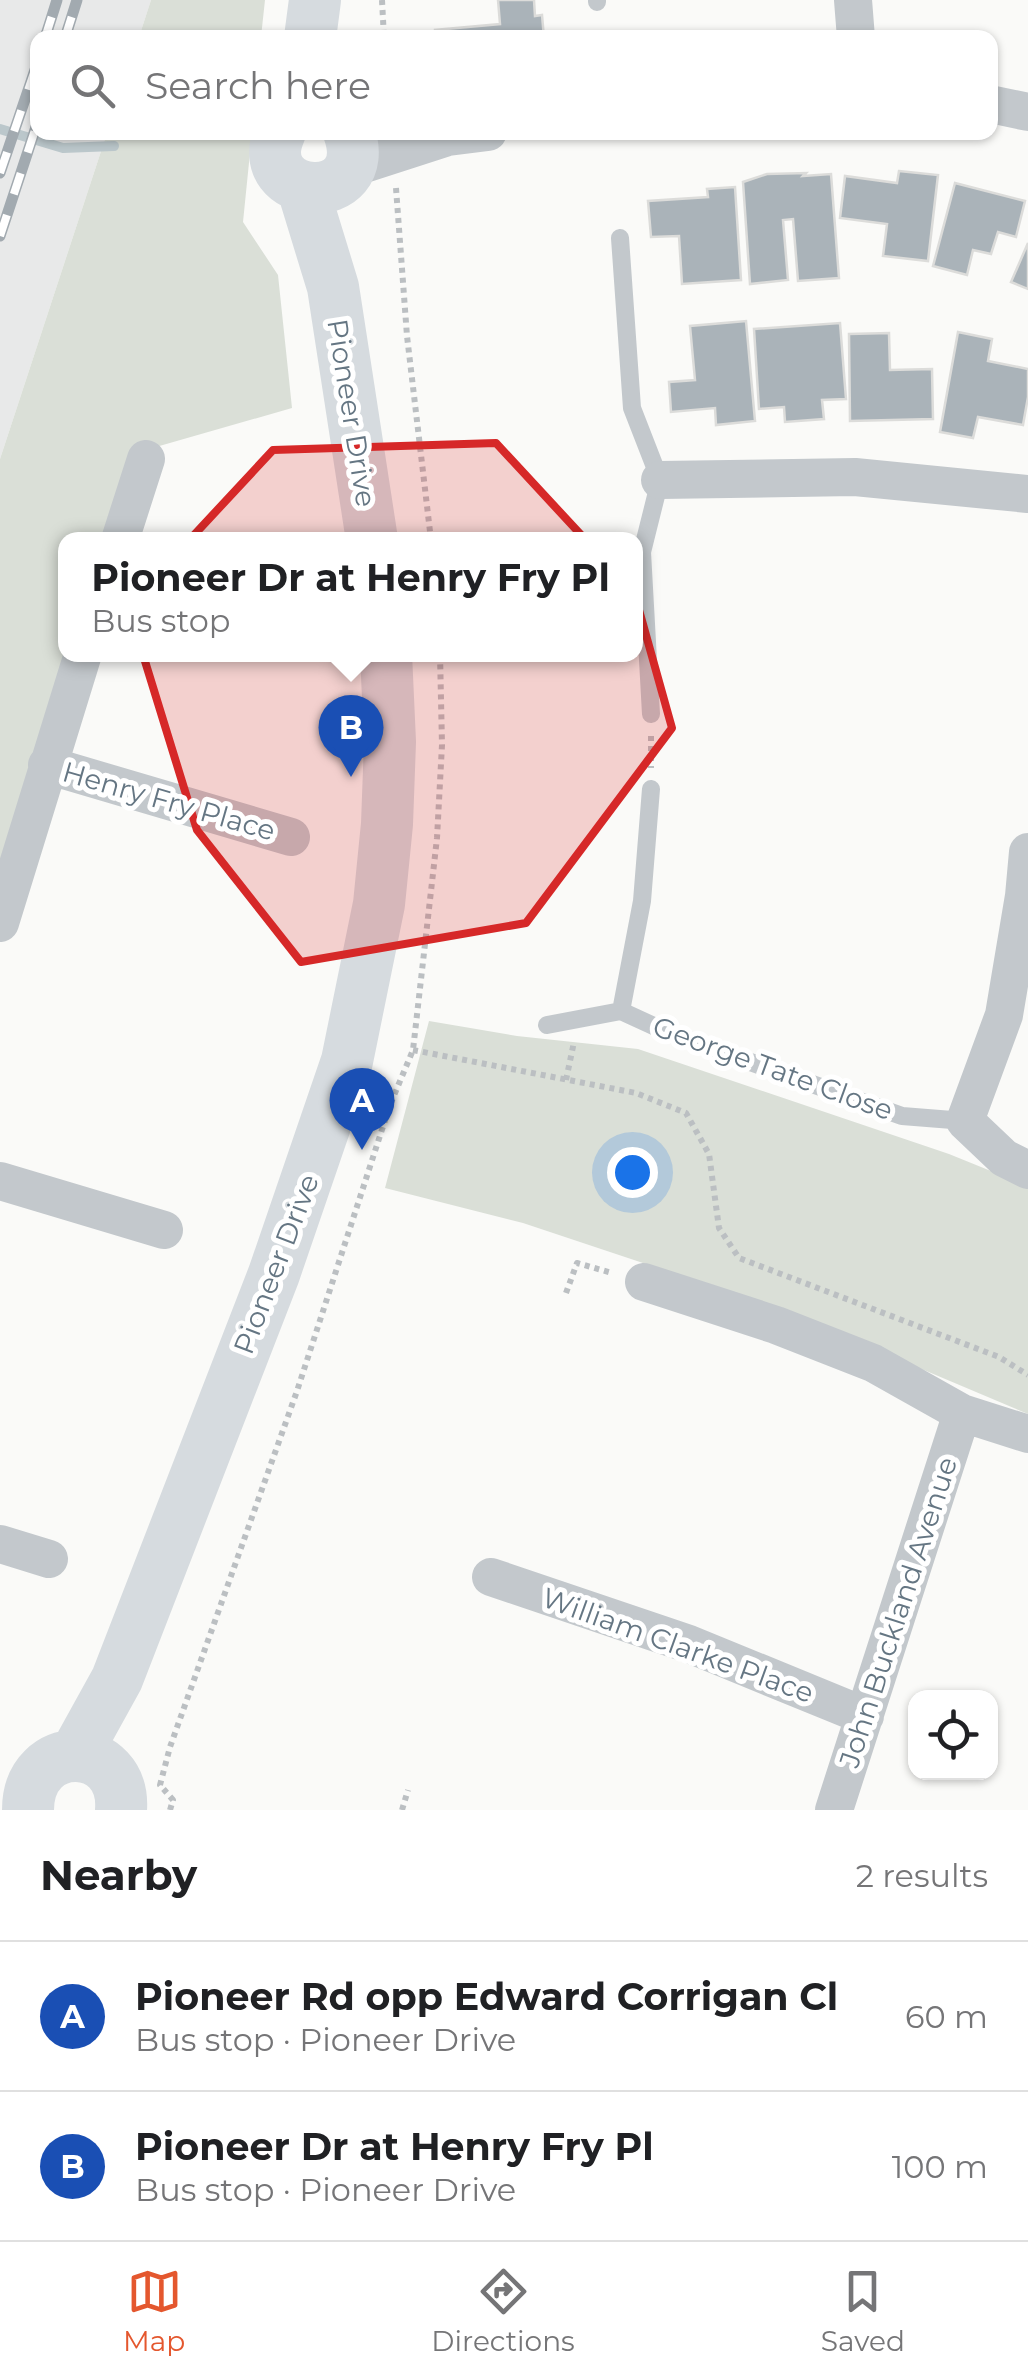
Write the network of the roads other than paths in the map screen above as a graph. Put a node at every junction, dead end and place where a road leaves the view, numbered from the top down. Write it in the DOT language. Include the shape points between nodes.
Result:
graph roads {
  1 [pos="853,0"];
  2 [pos="855,30"];
  3 [pos="998,106"];
  4 [pos="1028,112"];
  5 [pos="278,140"];
  6 [pos="449,140"];
  7 [pos="371,156"];
  8 [pos="620,238"];
  9 [pos="146,459"];
  10 [pos="660,480"];
  11 [pos="1028,494"];
  12 [pos="123,532"];
  13 [pos="371,532"];
  14 [pos="643,548"];
  15 [pos="643,570"];
  16 [pos="80,662"];
  17 [pos="386,662"];
  18 [pos="651,714"];
  19 [pos="48,765"];
  20 [pos="651,789"];
  21 [pos="291,836"];
  22 [pos="1028,852"];
  23 [pos="0,923"];
  24 [pos="621,1010"];
  25 [pos="547,1026"];
  26 [pos="965,1121"];
  27 [pos="1028,1170"];
  28 [pos="0,1181"];
  29 [pos="164,1230"];
  30 [pos="644,1282"];
  31 [pos="962,1414"];
  32 [pos="1028,1434"];
  33 [pos="0,1544"];
  34 [pos="49,1559"];
  35 [pos="490,1577"];
  36 [pos="865,1716"];
  37 [pos="66,1790"];
  38 [pos="834,1810"];
  1 -- 2 [label="street"];
  3 -- 4 [label="street"];
  5 -- 7 [label="main road" via="275,155 287,179"];
  6 -- 7 [label="street"];
  7 -- 13 [label="main road, Pioneer Drive" via="332,287"];
  8 -- 10 [label="lane" via="632,408"];
  9 -- 12 [label="street"];
  10 -- 11 [label="street" via="856,477"];
  10 -- 14 [label="lane"];
  15 -- 18 [label="lane"];
  16 -- 19 [label="street"];
  17 -- 37 [label="main road, Pioneer Drive" via="385,840 376,923 347,1061 274,1274"];
  19 -- 21 [label="street, Henry Fry Place"];
  19 -- 23 [label="street"];
  20 -- 24 [label="lane, George Tate Close" via="642,901"];
  22 -- 26 [label="street" via="1004,1016"];
  24 -- 25 [label="lane, George Tate Close"];
  24 -- 26 [label="lane, George Tate Close" via="902,1116"];
  26 -- 27 [label="street" via="1004,1158"];
  28 -- 29 [label="street"];
  30 -- 31 [label="street" via="872,1363"];
  31 -- 32 [label="street"];
  31 -- 36 [label="street, John Buckland Avenue"];
  33 -- 34 [label="street"];
  35 -- 36 [label="street, William Clarke Place" via="689,1644"];
  36 -- 38 [label="street, John Buckland Avenue"];
}
